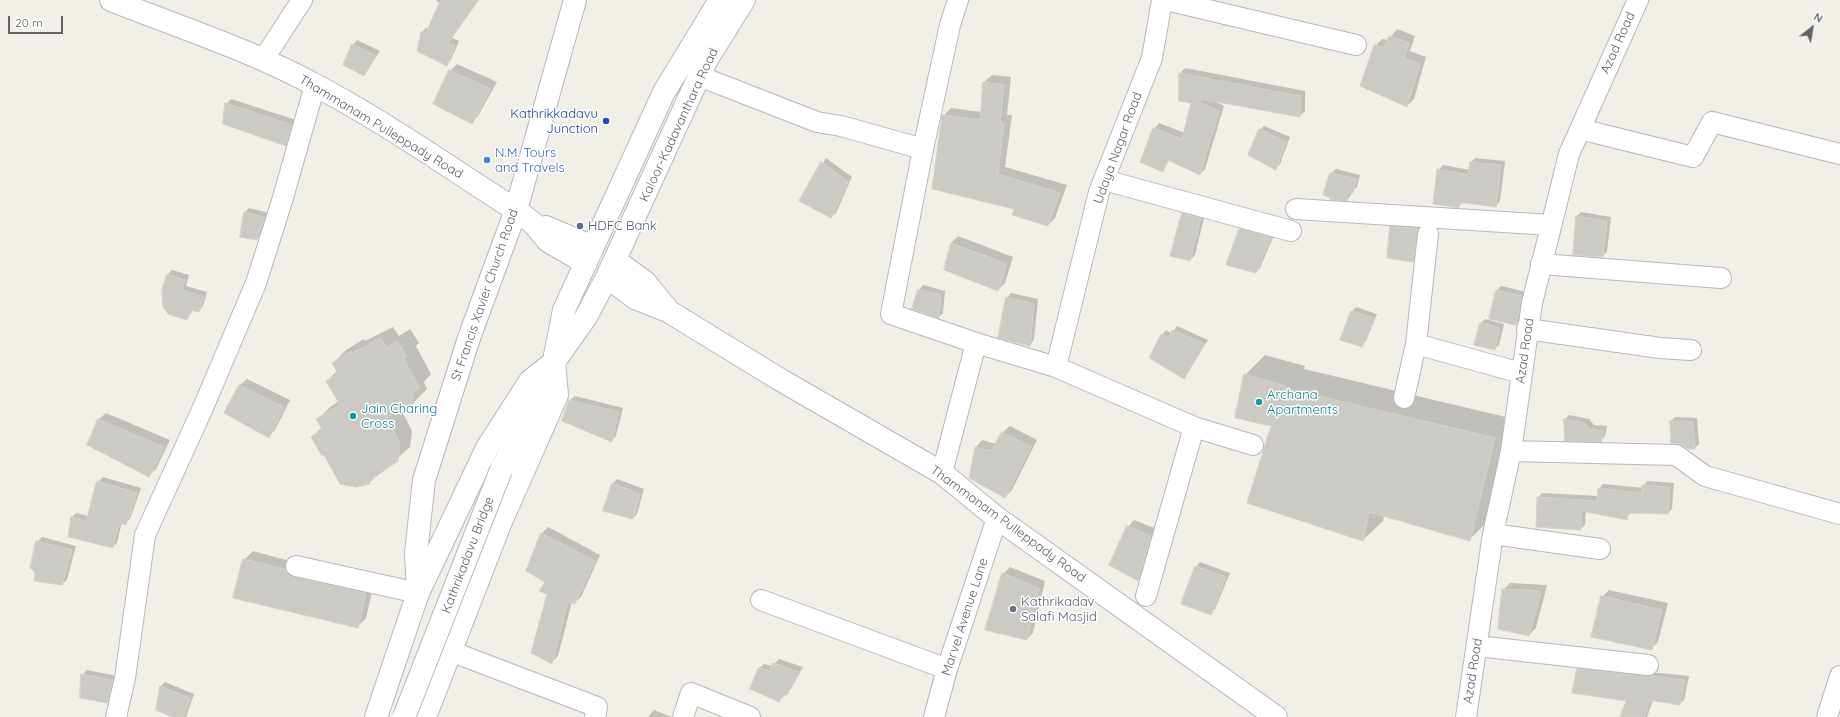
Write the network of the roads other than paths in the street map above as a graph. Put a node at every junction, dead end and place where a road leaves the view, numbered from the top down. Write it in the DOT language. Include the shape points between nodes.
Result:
graph roads {
  1 [pos="111,0"];
  2 [pos="302,0"];
  3 [pos="575,0"];
  4 [pos="720,0"];
  5 [pos="744,0"];
  6 [pos="958,0"];
  7 [pos="1162,0"];
  8 [pos="1166,0"];
  9 [pos="1638,0"];
  10 [pos="1356,45"];
  11 [pos="263,60"];
  12 [pos="700,76"];
  13 [pos="315,85"];
  14 [pos="1580,129"];
  15 [pos="923,149"];
  16 [pos="1840,154"];
  17 [pos="1104,180"];
  18 [pos="1296,209"];
  19 [pos="516,210"];
  20 [pos="1551,225"];
  21 [pos="1290,231"];
  22 [pos="1428,234"];
  23 [pos="589,255"];
  24 [pos="1541,264"];
  25 [pos="611,269"];
  26 [pos="1721,278"];
  27 [pos="1527,329"];
  28 [pos="976,343"];
  29 [pos="1416,344"];
  30 [pos="1691,350"];
  31 [pos="554,362"];
  32 [pos="1056,367"];
  33 [pos="1522,373"];
  34 [pos="1404,398"];
  35 [pos="1194,427"];
  36 [pos="1253,445"];
  37 [pos="1511,451"];
  38 [pos="942,473"];
  39 [pos="1840,514"];
  40 [pos="997,518"];
  41 [pos="1493,534"];
  42 [pos="1600,549"];
  43 [pos="296,566"];
  44 [pos="418,593"];
  45 [pos="1146,596"];
  46 [pos="761,600"];
  47 [pos="1476,646"];
  48 [pos="401,647"];
  49 [pos="447,657"];
  50 [pos="1648,665"];
  51 [pos="947,669"];
  52 [pos="1840,676"];
  53 [pos="1830,716"];
  54 [pos="116,717"];
  55 [pos="376,717"];
  56 [pos="404,717"];
  57 [pos="425,717"];
  58 [pos="595,717"];
  59 [pos="683,717"];
  60 [pos="750,717"];
  61 [pos="934,717"];
  62 [pos="1276,717"];
  63 [pos="1466,717"];
  1 -- 11 [label="main road, Thammanam Pulleppady Road"];
  2 -- 11 [label="street"];
  3 -- 19 [label="main road, St Francis Xavier Church Road"];
  4 -- 23 [label="main road, Kaloor-Kadavanthara Road" via="664,92"];
  5 -- 12 [label="main road, Kaloor-Kadavanthara Road" via="706,61"];
  6 -- 15 [label="street"];
  7 -- 17 [label="street, Udaya Nagar Road" via="1152,58"];
  8 -- 10 [label="street"];
  9 -- 14 [label="street, Azad Road"];
  11 -- 13 [label="main road, Thammanam Pulleppady Road"];
  12 -- 15 [label="street" via="817,122 841,126"];
  12 -- 25 [label="main road, Kaloor-Kadavanthara Road"];
  13 -- 19 [label="main road, Thammanam Pulleppady Road"];
  13 -- 54 [label="street" via="256,283 145,534 125,678"];
  14 -- 16 [label="street" via="1693,157 1712,122"];
  14 -- 20 [label="street, Azad Road" via="1569,154"];
  15 -- 28 [label="street" via="891,314"];
  17 -- 21 [label="street"];
  17 -- 32 [label="street, Udaya Nagar Road"];
  18 -- 20 [label="street"];
  19 -- 23 [label="main road, Thammanam Pulleppady Road" via="533,223 554,229"];
  19 -- 44 [label="main road, St Francis Xavier Church Road" via="469,338 424,480 416,553"];
  20 -- 24 [label="street, Azad Road"];
  22 -- 29 [label="street"];
  23 -- 31 [label="main road, Kaloor-Kadavanthara Road" via="564,310"];
  24 -- 26 [label="street"];
  24 -- 27 [label="street, Azad Road"];
  25 -- 31 [label="main road, Kaloor-Kadavanthara Road" via="586,317"];
  25 -- 38 [label="main road, Thammanam Pulleppady Road" via="645,282 668,311 779,379"];
  27 -- 30 [label="street"];
  27 -- 33 [label="street, Azad Road"];
  28 -- 32 [label="street"];
  28 -- 38 [label="street"];
  29 -- 33 [label="street"];
  29 -- 34 [label="street"];
  31 -- 44 [label="main road" via="530,381 487,448"];
  31 -- 49 [label="main road" via="557,395 500,524"];
  31 -- 56 [label="main road, Kathrikadavu Bridge, bridge" via="501,470"];
  32 -- 35 [label="street"];
  33 -- 37 [label="street, Azad Road"];
  35 -- 36 [label="street"];
  35 -- 45 [label="street"];
  37 -- 39 [label="street" via="1676,455 1705,476"];
  37 -- 41 [label="street, Azad Road"];
  38 -- 40 [label="main road, Thammanam Pulleppady Road"];
  40 -- 51 [label="street, Marvel Avenue Lane"];
  40 -- 62 [label="main road, Thammanam Pulleppady Road"];
  41 -- 42 [label="street"];
  41 -- 47 [label="street, Azad Road"];
  43 -- 44 [label="street"];
  44 -- 48 [label="main road"];
  46 -- 51 [label="street"];
  47 -- 50 [label="street"];
  47 -- 63 [label="street, Azad Road"];
  48 -- 49 [label="main road"];
  48 -- 55 [label="main road"];
  49 -- 57 [label="main road"];
  49 -- 58 [label="street" via="597,707"];
  51 -- 61 [label="street, Marvel Avenue Lane"];
  52 -- 53 [label="street"];
  59 -- 60 [label="street" via="691,693"];
}
